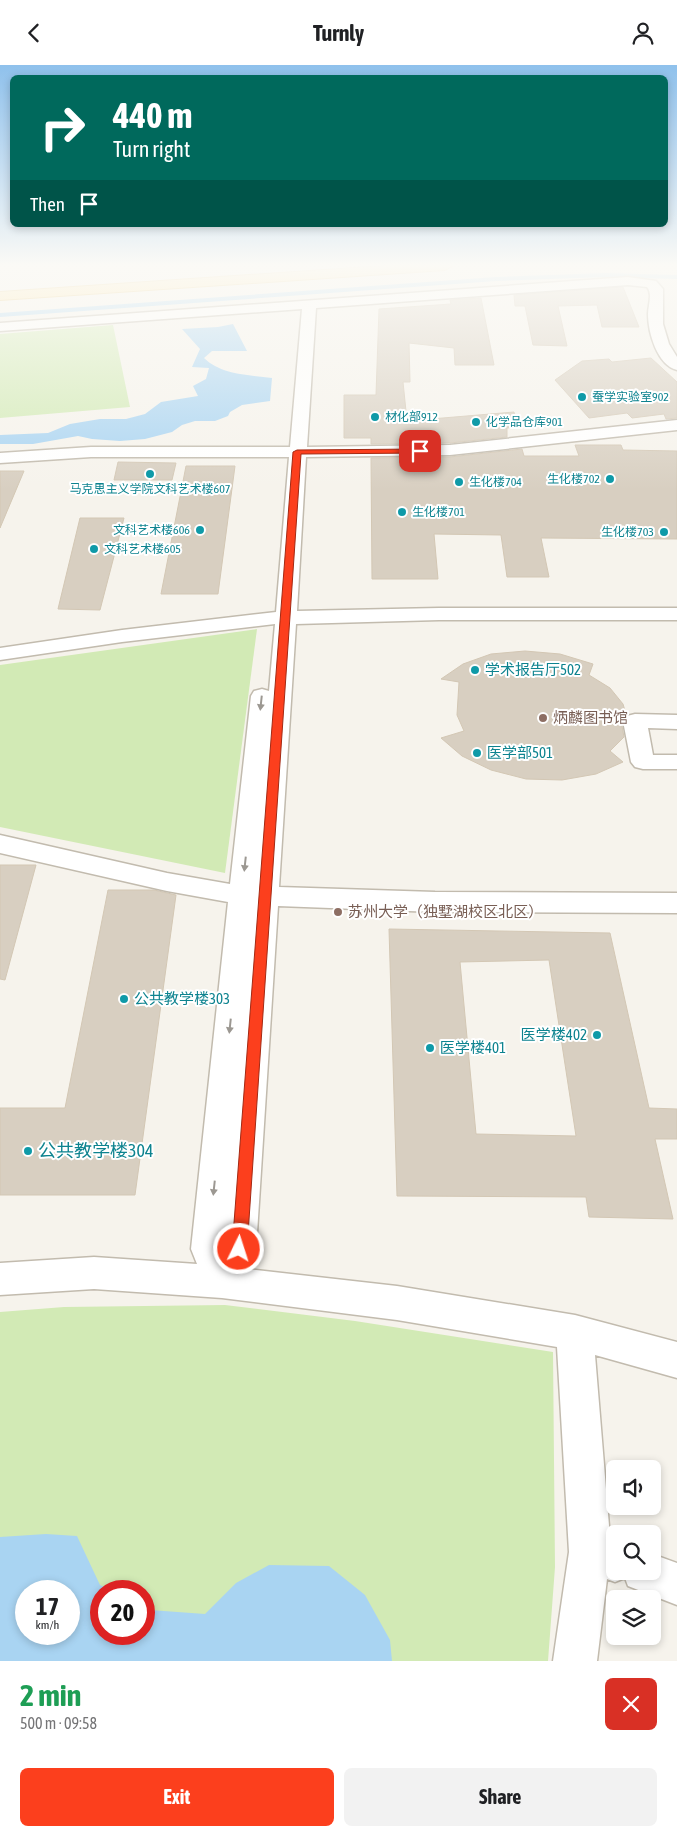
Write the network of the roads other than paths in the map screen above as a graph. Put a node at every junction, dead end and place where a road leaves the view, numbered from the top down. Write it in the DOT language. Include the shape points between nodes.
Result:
graph roads {
  1 [pos="301,340"];
  2 [pos="661,340"];
  3 [pos="677,365"];
  4 [pos="677,425"];
  5 [pos="291,452"];
  6 [pos="0,458"];
  7 [pos="677,614"];
  8 [pos="277,618"];
  9 [pos="0,655"];
  10 [pos="677,722"];
  11 [pos="677,762"];
  12 [pos="0,844"];
  13 [pos="254,896"];
  14 [pos="677,903"];
  15 [pos="0,1279"];
  16 [pos="222,1282"];
  17 [pos="575,1332"];
  18 [pos="677,1360"];
  19 [pos="602,1557"];
  20 [pos="661,1578"];
  21 [pos="677,1584"];
  22 [pos="576,1661"];
  1 -- 5 [label="lane"];
  2 -- 3 [label="lane"];
  4 -- 5 [label="lane" via="450,450"];
  5 -- 6 [label="lane" via="91,452"];
  5 -- 8 [label="lane"];
  7 -- 8 [label="lane"];
  8 -- 9 [label="lane" via="122,636"];
  8 -- 13 [label="lane"];
  10 -- 11 [label="lane" via="635,721 643,762"];
  12 -- 13 [label="lane" via="167,882"];
  13 -- 14 [label="lane" via="435,902"];
  13 -- 16 [label="lane" via="239,1249"];
  15 -- 16 [label="lane" via="94,1273"];
  16 -- 17 [label="lane" via="397,1303"];
  17 -- 18 [label="lane"];
  17 -- 19 [label="lane"];
  19 -- 22 [label="lane"];
  20 -- 21 [label="lane"];
}
